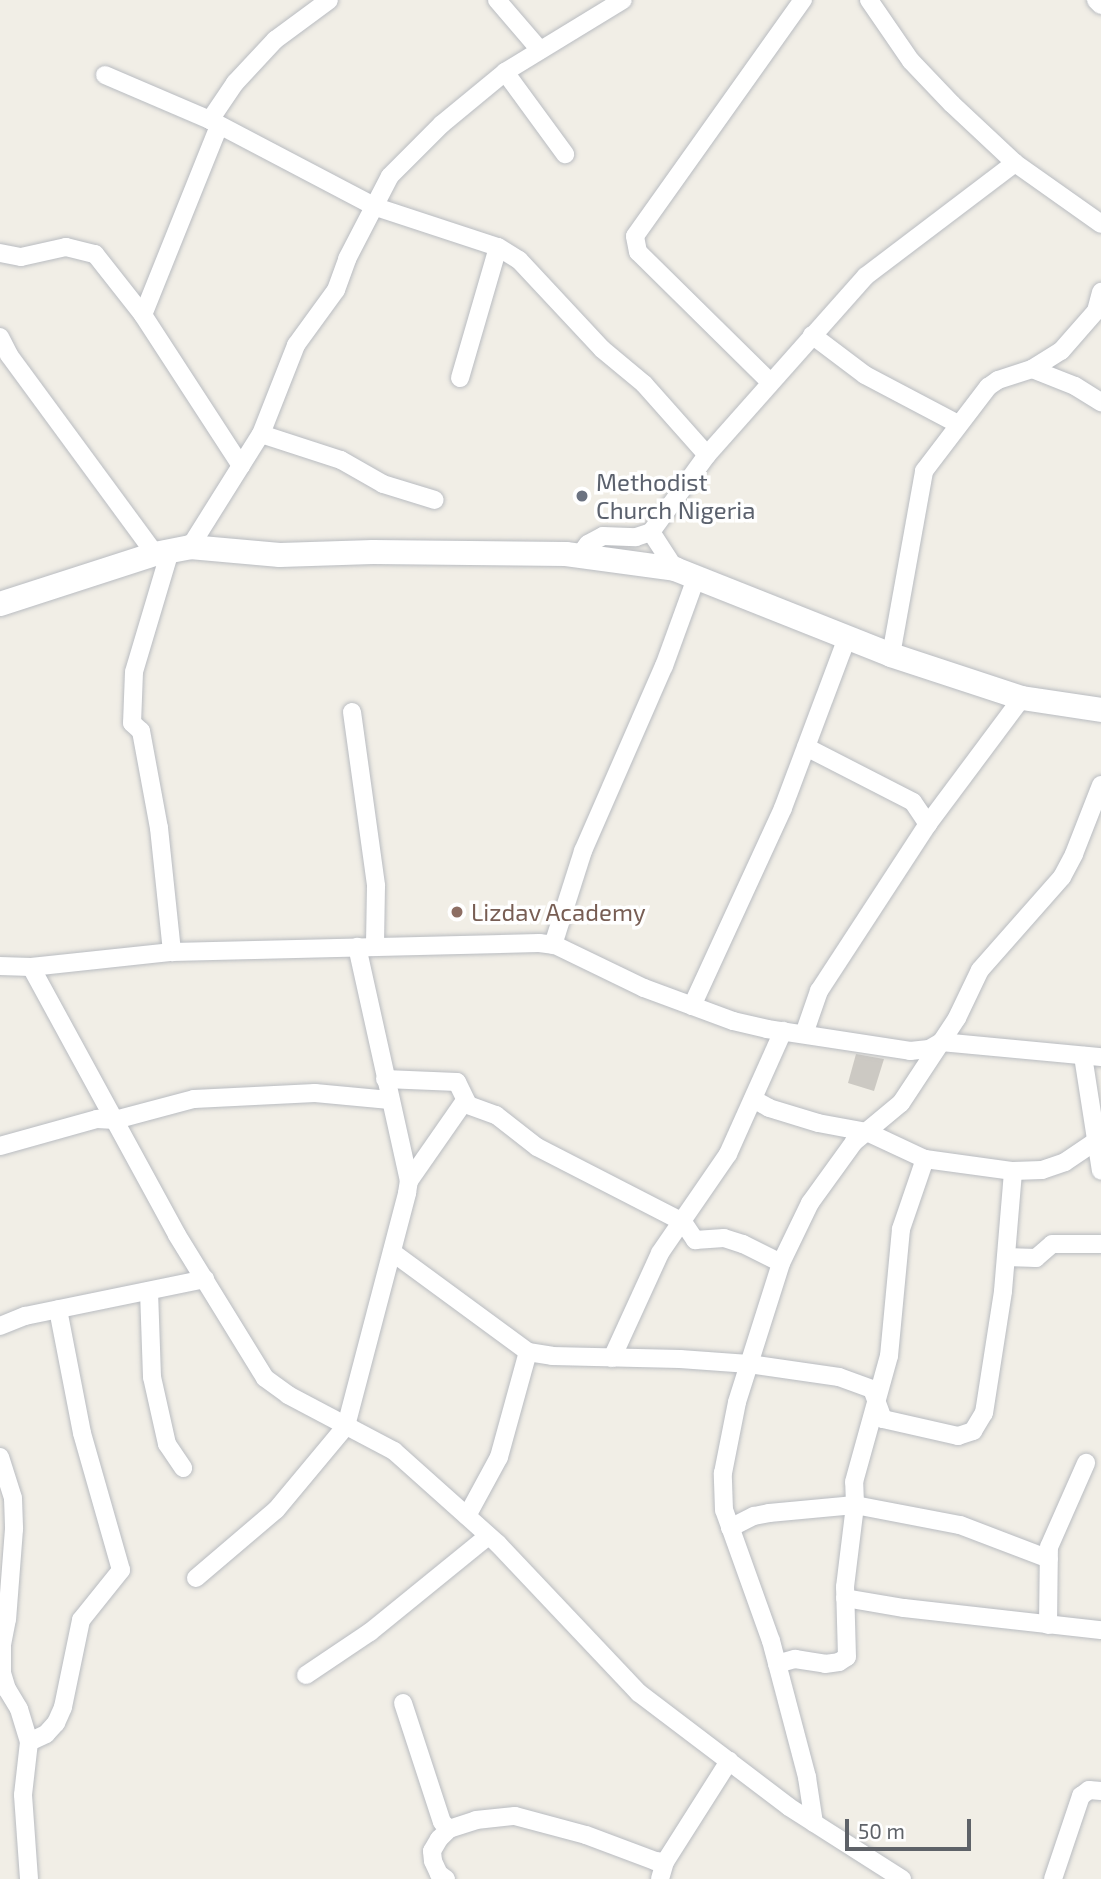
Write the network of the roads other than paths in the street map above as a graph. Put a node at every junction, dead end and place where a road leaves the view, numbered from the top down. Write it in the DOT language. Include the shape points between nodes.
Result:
graph roads {
  1 [pos="329,0"];
  2 [pos="497,0"];
  3 [pos="623,0"];
  4 [pos="803,0"];
  5 [pos="869,0"];
  6 [pos="1096,0"];
  7 [pos="1101,5"];
  8 [pos="540,50"];
  9 [pos="505,72"];
  10 [pos="105,75"];
  11 [pos="214,123"];
  12 [pos="565,154"];
  13 [pos="1015,163"];
  14 [pos="376,206"];
  15 [pos="1101,224"];
  16 [pos="498,247"];
  17 [pos="0,253"];
  18 [pos="1101,292"];
  19 [pos="143,315"];
  20 [pos="812,335"];
  21 [pos="0,337"];
  22 [pos="1032,369"];
  23 [pos="460,377"];
  24 [pos="770,382"];
  25 [pos="1101,402"];
  26 [pos="958,424"];
  27 [pos="261,434"];
  28 [pos="706,455"];
  29 [pos="241,466"];
  30 [pos="435,500"];
  31 [pos="651,532"];
  32 [pos="172,551"];
  33 [pos="579,556"];
  34 [pos="685,573"];
  35 [pos="0,604"];
  36 [pos="847,638"];
  37 [pos="891,655"];
  38 [pos="1022,698"];
  39 [pos="1101,710"];
  40 [pos="352,712"];
  41 [pos="806,747"];
  42 [pos="1101,785"];
  43 [pos="928,824"];
  44 [pos="553,945"];
  45 [pos="366,946"];
  46 [pos="172,952"];
  47 [pos="0,966"];
  48 [pos="31,967"];
  49 [pos="692,1006"];
  50 [pos="783,1031"];
  51 [pos="804,1034"];
  52 [pos="941,1041"];
  53 [pos="1092,1056"];
  54 [pos="385,1079"];
  55 [pos="390,1100"];
  56 [pos="753,1100"];
  57 [pos="464,1102"];
  58 [pos="115,1120"];
  59 [pos="867,1132"];
  60 [pos="1096,1141"];
  61 [pos="0,1146"];
  62 [pos="925,1159"];
  63 [pos="1013,1171"];
  64 [pos="1101,1171"];
  65 [pos="409,1181"];
  66 [pos="683,1222"];
  67 [pos="1101,1244"];
  68 [pos="392,1252"];
  69 [pos="1006,1257"];
  70 [pos="781,1263"];
  71 [pos="205,1279"];
  72 [pos="149,1291"];
  73 [pos="58,1309"];
  74 [pos="0,1326"];
  75 [pos="527,1352"];
  76 [pos="612,1358"];
  77 [pos="749,1364"];
  78 [pos="876,1396"];
  79 [pos="346,1426"];
  80 [pos="0,1457"];
  81 [pos="1086,1463"];
  82 [pos="183,1468"];
  83 [pos="855,1505"];
  84 [pos="467,1516"];
  85 [pos="730,1528"];
  86 [pos="488,1535"];
  87 [pos="1048,1559"];
  88 [pos="196,1578"];
  89 [pos="845,1598"];
  90 [pos="1048,1625"];
  91 [pos="1101,1630"];
  92 [pos="777,1664"];
  93 [pos="306,1675"];
  94 [pos="403,1703"];
  95 [pos="29,1742"];
  96 [pos="729,1761"];
  97 [pos="1101,1791"];
  98 [pos="814,1823"];
  99 [pos="449,1829"];
  100 [pos="663,1870"];
  101 [pos="29,1879"];
  102 [pos="446,1879"];
  103 [pos="902,1879"];
  104 [pos="1053,1879"];
  1 -- 11 [label="street" via="275,40 244,73"];
  2 -- 8 [label="street"];
  3 -- 8 [label="street"];
  4 -- 24 [label="street" via="635,236 638,252"];
  5 -- 13 [label="street" via="911,61"];
  6 -- 7 [label="street"];
  8 -- 9 [label="street"];
  9 -- 12 [label="street"];
  9 -- 14 [label="street" via="403,159"];
  10 -- 11 [label="street"];
  11 -- 14 [label="street"];
  11 -- 19 [label="street"];
  13 -- 15 [label="street"];
  13 -- 20 [label="street" via="866,275"];
  14 -- 16 [label="street"];
  14 -- 27 [label="street" via="336,290 296,345"];
  16 -- 23 [label="street"];
  16 -- 28 [label="street" via="543,282 602,349 644,384"];
  17 -- 19 [label="street" via="21,257 66,247 94,254"];
  18 -- 22 [label="street" via="1096,311 1061,351"];
  19 -- 29 [label="street"];
  20 -- 24 [label="street"];
  20 -- 26 [label="street" via="865,375"];
  21 -- 32 [label="street" via="9,355"];
  22 -- 25 [label="street"];
  22 -- 26 [label="street" via="988,387"];
  24 -- 28 [label="street"];
  26 -- 37 [label="street" via="924,471"];
  27 -- 29 [label="street"];
  27 -- 30 [label="street" via="341,460 383,484"];
  28 -- 31 [label="street"];
  29 -- 32 [label="street"];
  31 -- 33 [label="street" via="603,537 588,544"];
  31 -- 34 [label="street"];
  32 -- 33 [label="street"];
  32 -- 35 [label="street"];
  32 -- 46 [label="street" via="134,672 132,723 141,731 159,828"];
  33 -- 34 [label="street"];
  34 -- 36 [label="street"];
  34 -- 44 [label="street" via="664,666 583,851"];
  36 -- 37 [label="street"];
  36 -- 41 [label="street"];
  37 -- 38 [label="street"];
  38 -- 39 [label="street"];
  38 -- 43 [label="street"];
  40 -- 45 [label="street" via="376,886"];
  41 -- 43 [label="street" via="913,802"];
  41 -- 49 [label="street" via="783,808"];
  42 -- 52 [label="street" via="1062,877 980,970"];
  43 -- 51 [label="street" via="819,991"];
  44 -- 45 [label="street"];
  44 -- 49 [label="street"];
  45 -- 46 [label="street"];
  45 -- 54 [label="street"];
  46 -- 48 [label="street"];
  47 -- 48 [label="street"];
  48 -- 58 [label="street"];
  49 -- 50 [label="street" via="733,1021"];
  50 -- 51 [label="street"];
  50 -- 56 [label="street"];
  51 -- 52 [label="street" via="910,1051 929,1049"];
  52 -- 53 [label="street"];
  52 -- 59 [label="street" via="901,1103"];
  53 -- 60 [label="street"];
  54 -- 55 [label="street"];
  54 -- 57 [label="street" via="452,1080"];
  55 -- 58 [label="street" via="315,1093 194,1099"];
  55 -- 65 [label="street"];
  56 -- 59 [label="street" via="818,1123"];
  56 -- 66 [label="street" via="728,1154"];
  57 -- 65 [label="street"];
  57 -- 66 [label="street" via="496,1115 537,1147"];
  58 -- 61 [label="street" via="97,1119"];
  58 -- 71 [label="street"];
  59 -- 62 [label="street"];
  59 -- 70 [label="street" via="840,1160 810,1203"];
  60 -- 63 [label="street" via="1042,1170"];
  60 -- 64 [label="street"];
  62 -- 63 [label="street"];
  62 -- 78 [label="street" via="901,1229 890,1356"];
  63 -- 69 [label="street"];
  65 -- 68 [label="street"];
  66 -- 70 [label="street" via="695,1240 724,1238"];
  66 -- 76 [label="street" via="660,1253"];
  67 -- 69 [label="street" via="1052,1244 1036,1258"];
  68 -- 75 [label="street"];
  68 -- 79 [label="street"];
  69 -- 78 [label="street" via="984,1413 973,1431 958,1436 883,1419"];
  70 -- 77 [label="street"];
  71 -- 72 [label="street"];
  71 -- 79 [label="street" via="265,1378"];
  72 -- 73 [label="street"];
  72 -- 82 [label="street" via="152,1377 167,1444"];
  73 -- 74 [label="street"];
  73 -- 95 [label="street" via="82,1433 121,1570 81,1620 56,1723"];
  75 -- 76 [label="street"];
  75 -- 84 [label="street" via="499,1457"];
  76 -- 77 [label="street"];
  77 -- 78 [label="street" via="839,1377 872,1389"];
  77 -- 85 [label="street" via="723,1473 724,1510"];
  78 -- 83 [label="street" via="854,1482"];
  79 -- 84 [label="street" via="394,1451"];
  79 -- 88 [label="street" via="276,1510"];
  80 -- 95 [label="street" via="13,1498 2,1673"];
  81 -- 87 [label="street" via="1056,1527"];
  83 -- 85 [label="street" via="769,1513"];
  83 -- 87 [label="street" via="960,1525"];
  83 -- 89 [label="street"];
  84 -- 86 [label="street"];
  85 -- 92 [label="street"];
  86 -- 93 [label="street" via="370,1632"];
  86 -- 96 [label="street" via="639,1693"];
  87 -- 90 [label="street"];
  89 -- 90 [label="street"];
  89 -- 92 [label="street" via="849,1645 844,1660 825,1664 795,1659"];
  90 -- 91 [label="street"];
  92 -- 98 [label="street" via="807,1777"];
  94 -- 99 [label="street" via="442,1822"];
  95 -- 101 [label="street" via="23,1795"];
  96 -- 98 [label="street"];
  96 -- 100 [label="street"];
  97 -- 104 [label="street" via="1089,1790 1081,1796"];
  98 -- 103 [label="street"];
  99 -- 100 [label="street" via="476,1820 515,1816 586,1835 655,1861"];
  99 -- 102 [label="street" via="432,1851 439,1874"];
}
